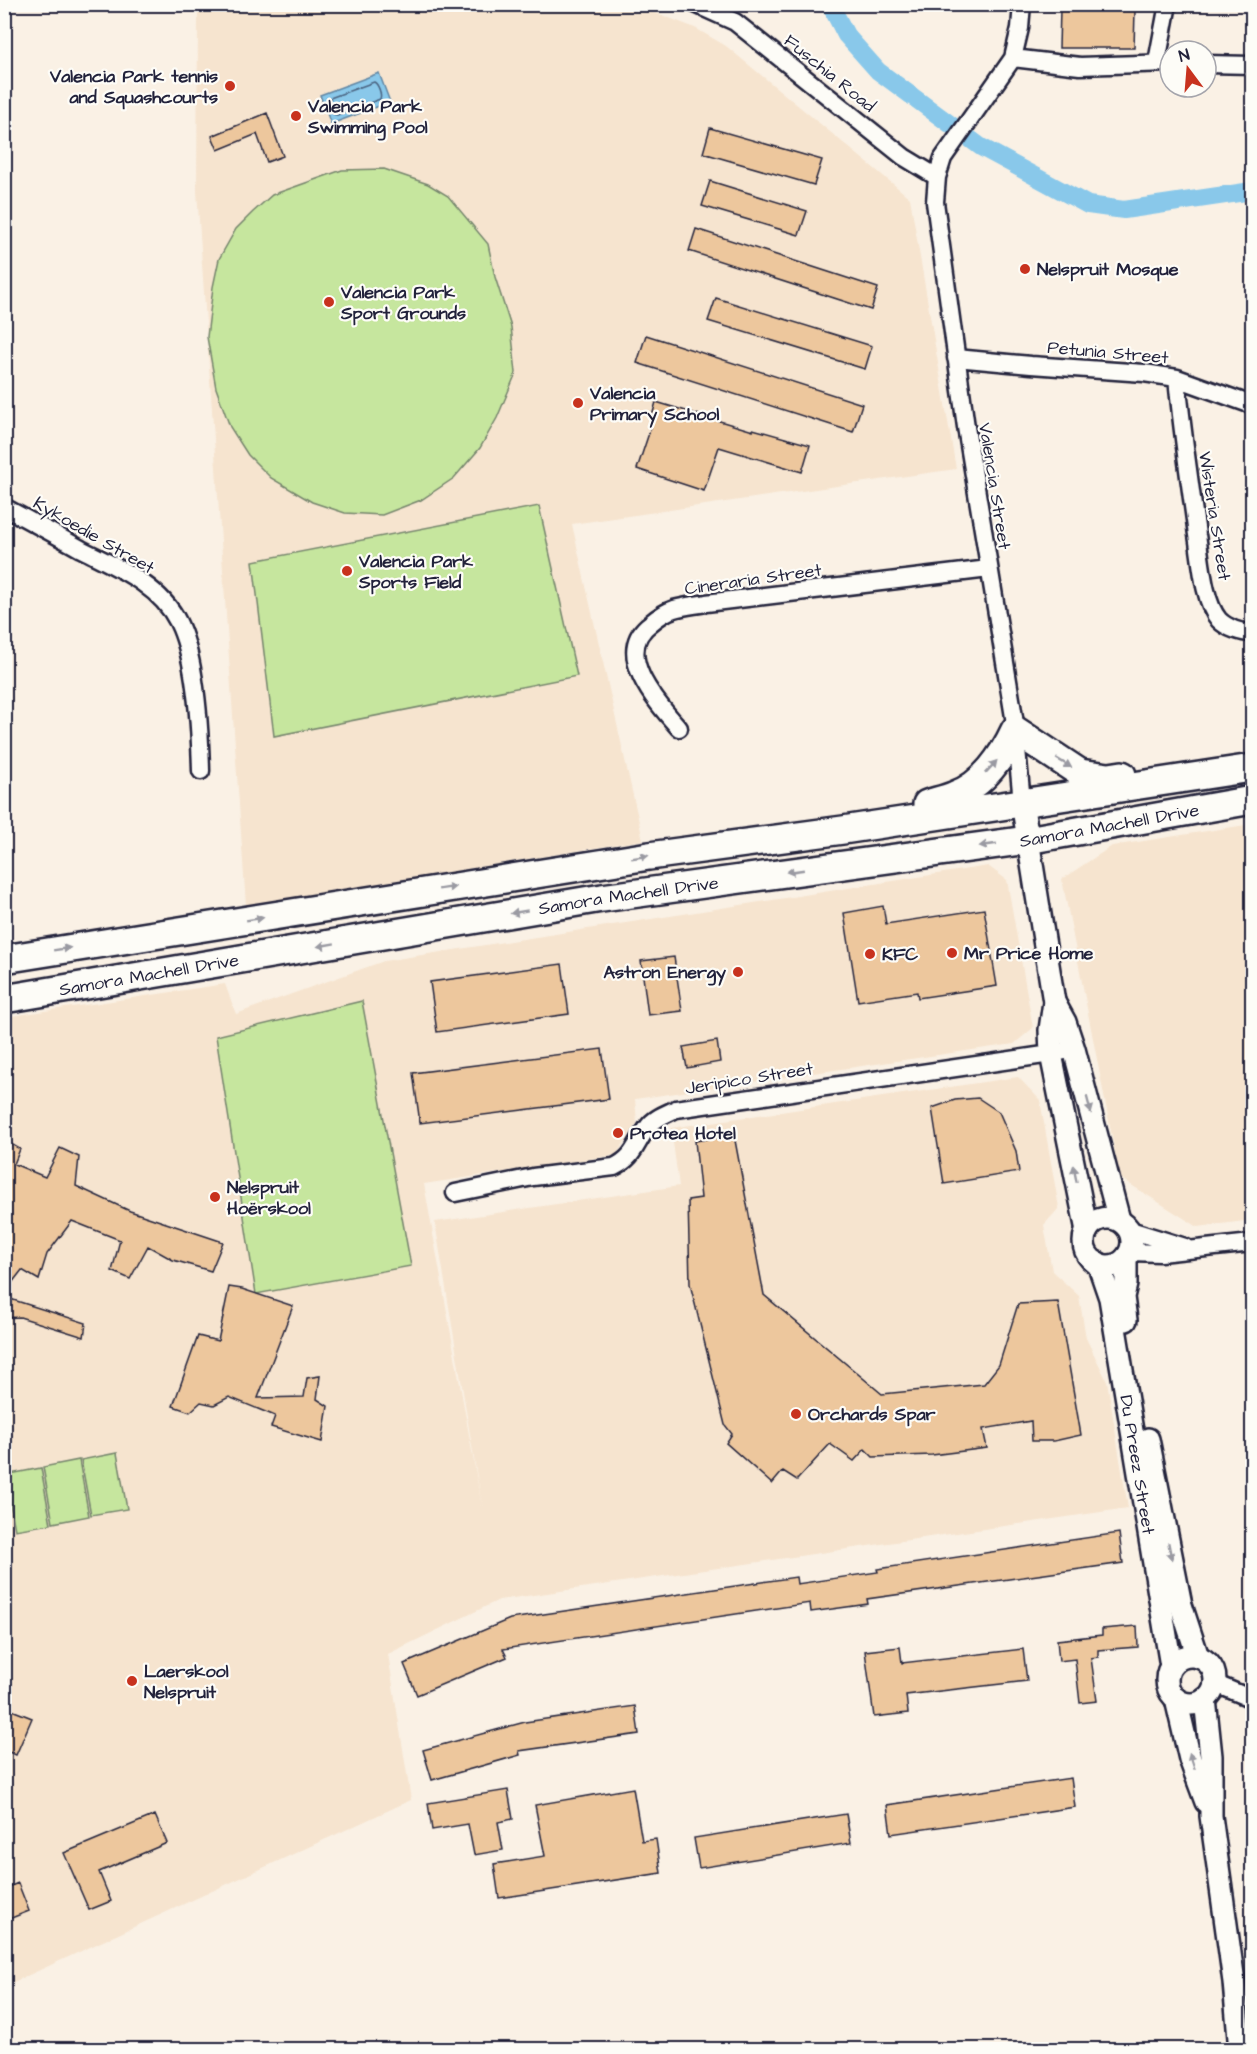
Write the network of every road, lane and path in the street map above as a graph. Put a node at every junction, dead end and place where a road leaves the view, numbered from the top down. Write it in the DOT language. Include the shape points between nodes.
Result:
graph roads {
  1 [pos="695,4"];
  2 [pos="1022,4"];
  3 [pos="1168,4"];
  4 [pos="1166,39"];
  5 [pos="1013,58"];
  6 [pos="1158,62"];
  7 [pos="1218,64"];
  8 [pos="1252,65"];
  9 [pos="937,177"];
  10 [pos="957,358"];
  11 [pos="1178,378"];
  12 [pos="1252,405"];
  13 [pos="4,507"];
  14 [pos="989,569"];
  15 [pos="1252,633"];
  16 [pos="679,728"];
  17 [pos="1015,730"];
  18 [pos="1252,766"];
  19 [pos="201,771"];
  20 [pos="1252,800"];
  21 [pos="1023,802"];
  22 [pos="843,830"];
  23 [pos="1027,840"];
  24 [pos="4,959"];
  25 [pos="4,999"];
  26 [pos="1054,1002"];
  27 [pos="1074,1049"];
  28 [pos="1052,1054"];
  29 [pos="455,1193"];
  30 [pos="1124,1225"];
  31 [pos="1087,1231"];
  32 [pos="1252,1243"];
  33 [pos="1194,1250"];
  34 [pos="1128,1255"];
  35 [pos="1098,1263"];
  36 [pos="1198,1657"];
  37 [pos="1171,1666"];
  38 [pos="1209,1691"];
  39 [pos="1176,1699"];
  40 [pos="1252,1699"];
  41 [pos="1211,1816"];
  42 [pos="1240,2049"];
  1 -- 9 [label="street, Fuschia Road" via="735,22 904,157"];
  2 -- 5 [label="street"];
  3 -- 4 [label="street"];
  5 -- 6 [label="street" via="1080,66"];
  5 -- 9 [label="street" via="953,143"];
  7 -- 8 [label="street"];
  9 -- 10 [label="street, Valencia Street" via="935,202"];
  10 -- 11 [label="street, Petunia Street"];
  10 -- 14 [label="street, Valencia Street"];
  11 -- 12 [label="street, Petunia Street"];
  11 -- 15 [label="street, Wisteria Street" via="1205,585 1219,620 1231,628"];
  13 -- 19 [label="street, Kykoedie Street" via="135,578 159,596 178,622 190,656"];
  14 -- 16 [label="street, Cineraria Street" via="706,603 663,614 644,628 635,642 636,656 642,678 656,702"];
  14 -- 17 [label="street, Valencia Street"];
  17 -- 18 [label="main road, one-way" via="1080,772 1109,777"];
  17 -- 21 [label="street, Valencia Street"];
  22 -- 17 [label="main road, one-way" via="957,795 971,787 1007,749"];
  18 -- 21 [label="main road, Samora Machell Drive"];
  20 -- 23 [label="main road, Samora Machell Drive"];
  21 -- 22 [label="main road, Samora Machell Drive"];
  21 -- 23 [label="street"];
  24 -- 22 [label="main road, Samora Machell Drive, one-way" via="649,856"];
  23 -- 25 [label="main road, Samora Machell Drive, one-way" via="602,898"];
  23 -- 26 [label="street"];
  26 -- 27 [label="street"];
  26 -- 28 [label="street"];
  27 -- 28 [label="street, Jeripico Street"];
  27 -- 30 [label="street, one-way"];
  28 -- 29 [label="street, Jeripico Street" via="676,1109 649,1125 631,1155 615,1167"];
  31 -- 28 [label="street, one-way"];
  30 -- 31 [label="street" via="1104,1218"];
  30 -- 33 [label="street"];
  30 -- 34 [label="street" via="1132,1245"];
  31 -- 35 [label="street" via="1085,1248"];
  32 -- 33 [label="street"];
  33 -- 34 [label="street"];
  34 -- 35 [label="street" via="1113,1265"];
  34 -- 36 [label="street, Du Preez Street, one-way" via="1123,1297 1138,1391 1181,1605"];
  35 -- 37 [label="street, Du Preez Street" via="1110,1298"];
  36 -- 37 [label="street" via="1183,1657"];
  36 -- 38 [label="street" via="1213,1672"];
  37 -- 39 [label="street" via="1168,1687"];
  38 -- 39 [label="street" via="1190,1703"];
  38 -- 40 [label="street"];
  38 -- 41 [label="street"];
  41 -- 39 [label="street, one-way" via="1190,1758"];
  41 -- 42 [label="street"];
}
